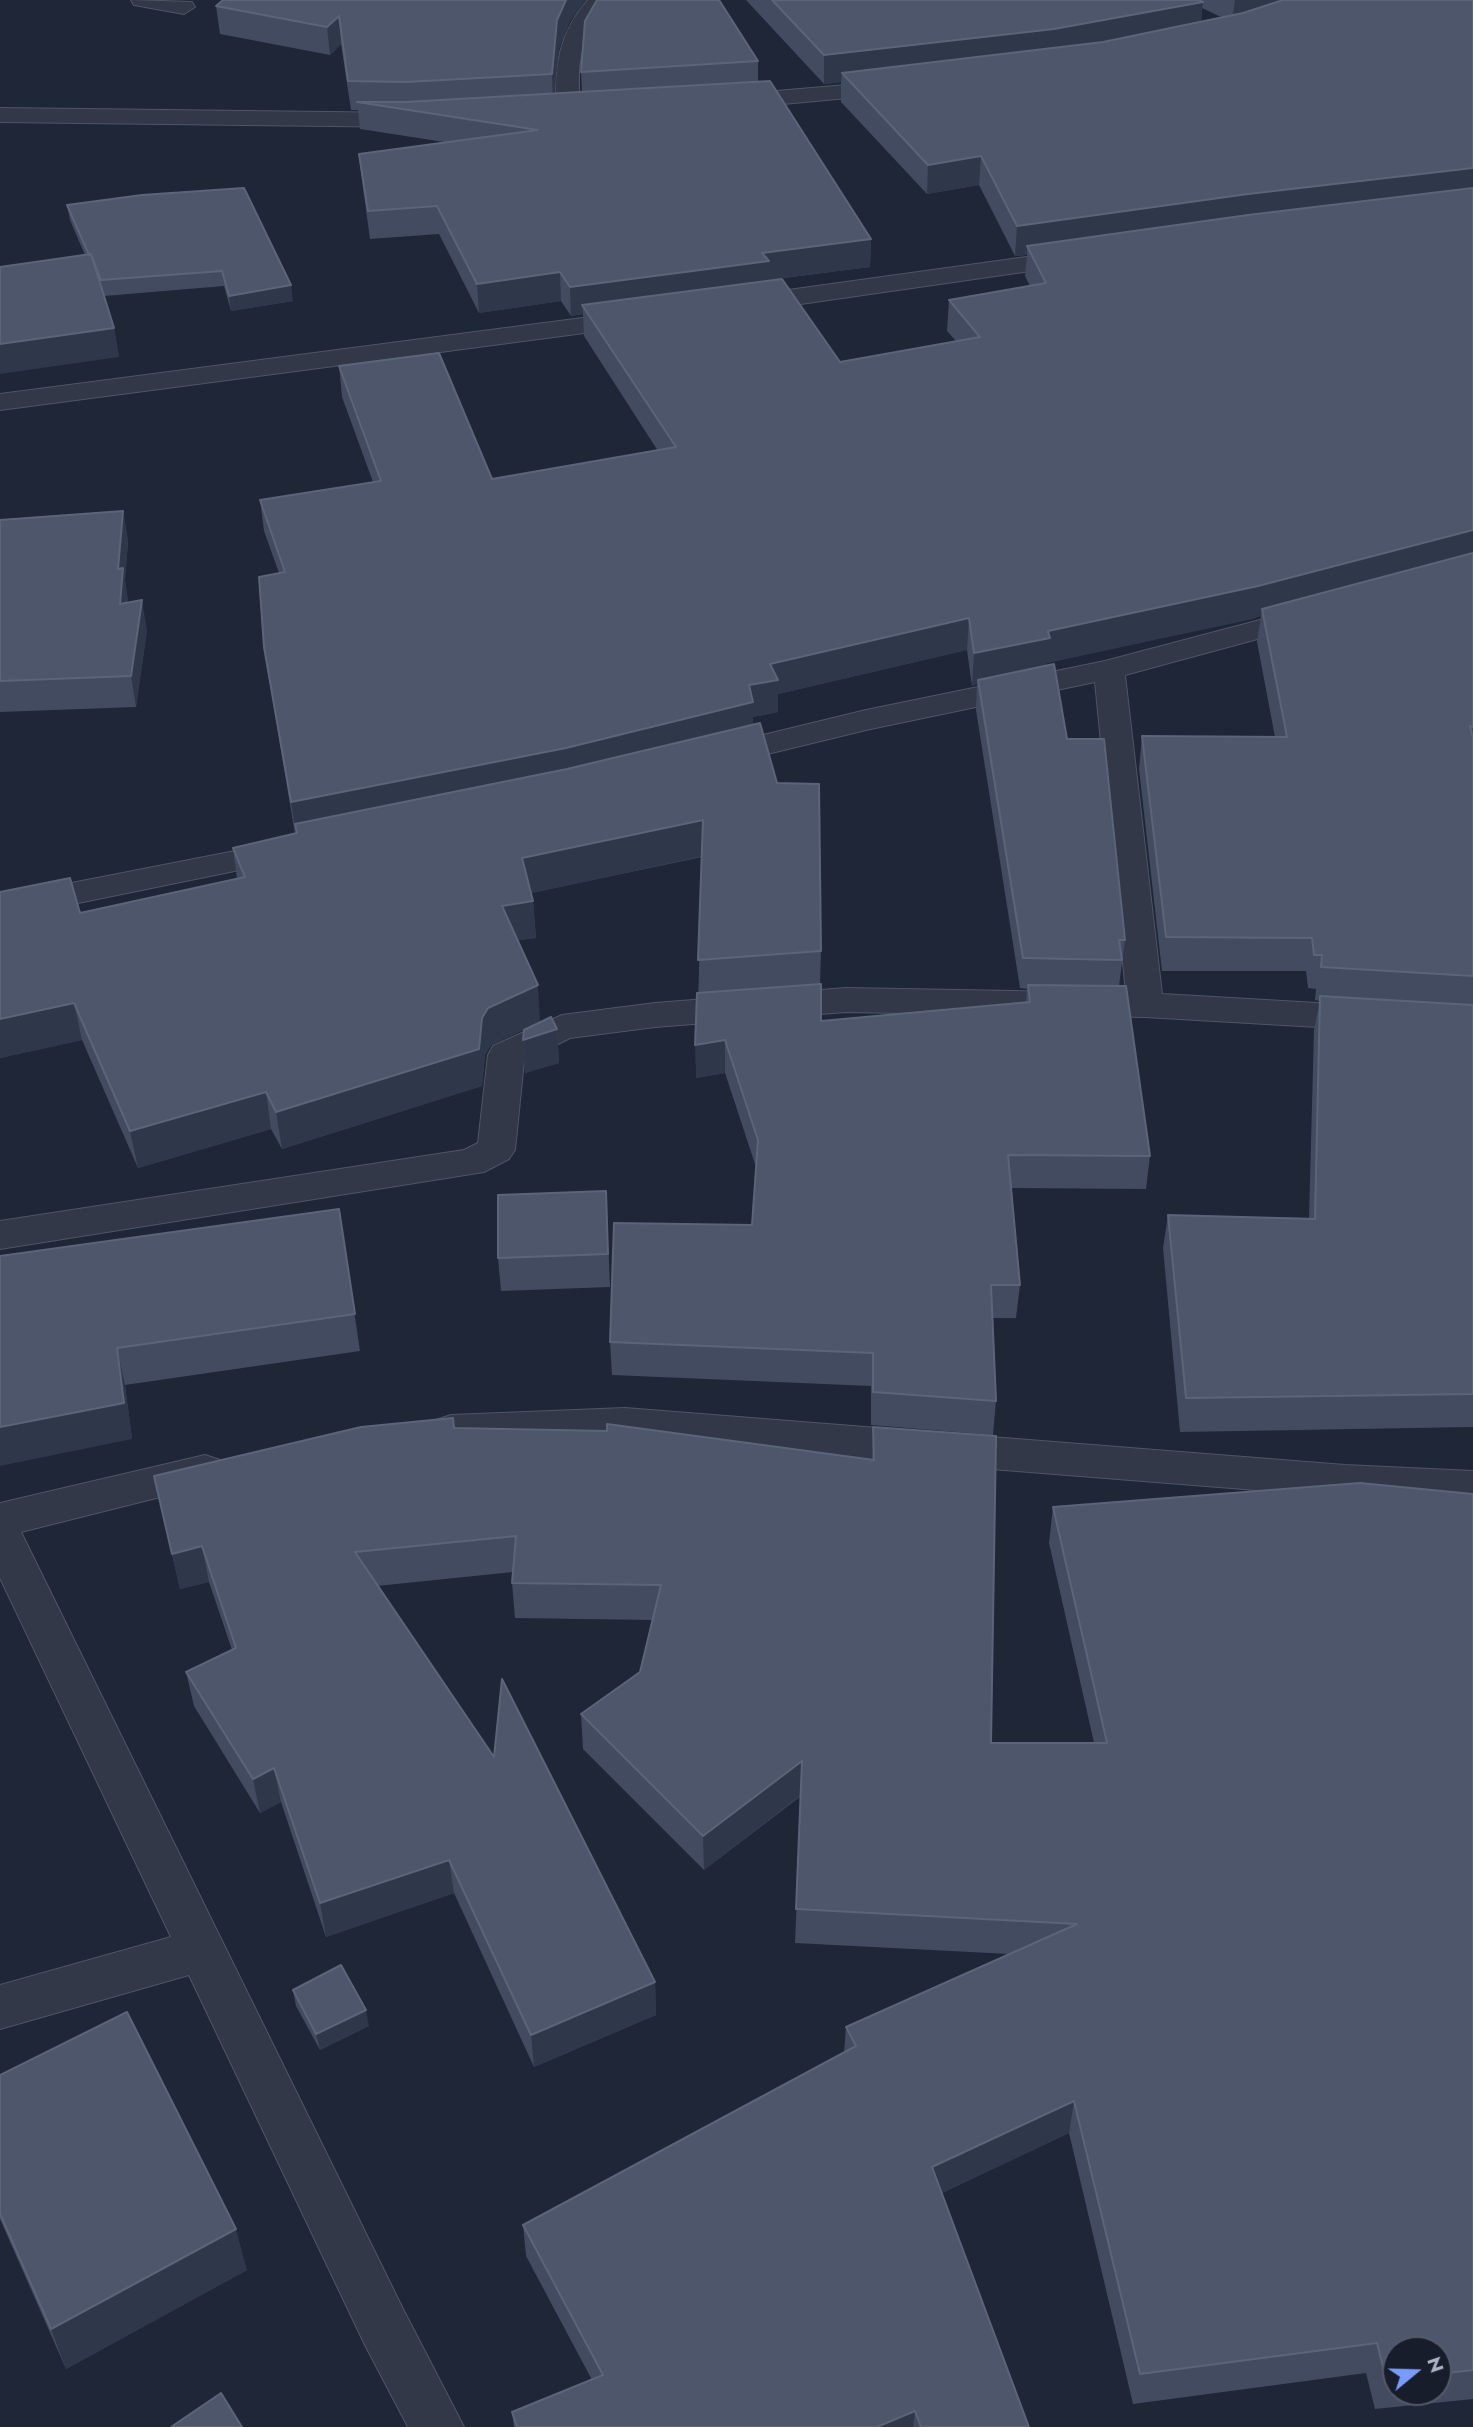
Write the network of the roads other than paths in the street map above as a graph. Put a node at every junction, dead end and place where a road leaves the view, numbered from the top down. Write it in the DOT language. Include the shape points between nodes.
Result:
graph roads {
  1 [pos="142,0"];
  2 [pos="600,0"];
  3 [pos="184,6"];
  4 [pos="914,85"];
  5 [pos="710,103"];
  6 [pos="593,109"];
  7 [pos="568,110"];
  8 [pos="541,111"];
  9 [pos="0,115"];
  10 [pos="435,118"];
  11 [pos="1107,254"];
  12 [pos="726,307"];
  13 [pos="658,316"];
  14 [pos="0,402"];
  15 [pos="1338,608"];
  16 [pos="1109,670"];
  17 [pos="683,765"];
  18 [pos="313,846"];
  19 [pos="0,908"];
  20 [pos="1145,1005"];
  21 [pos="1473,1024"];
  22 [pos="0,1235"];
  23 [pos="407,1435"];
  24 [pos="244,1461"];
  25 [pos="1473,1487"];
  26 [pos="0,1520"];
  27 [pos="0,1533"];
  28 [pos="203,1949"];
  29 [pos="0,2007"];
  30 [pos="437,2427"];
  1 -- 3 [label="street"];
  2 -- 7 [label="street" via="579,23 566,60"];
  4 -- 5 [label="street"];
  6 -- 7 [label="street"];
  7 -- 8 [label="street"];
  9 -- 10 [label="street"];
  11 -- 12 [label="street"];
  13 -- 14 [label="street"];
  15 -- 16 [label="street"];
  16 -- 17 [label="street" via="866,720"];
  16 -- 20 [label="street"];
  18 -- 19 [label="street"];
  20 -- 21 [label="street"];
  20 -- 22 [label="street" via="846,1000 562,1027 506,1055 496,1150 471,1163"];
  23 -- 25 [label="street" via="625,1424"];
  24 -- 26 [label="street"];
  27 -- 28 [label="street"];
  28 -- 29 [label="street"];
  28 -- 30 [label="street" via="384,2327"];
}
